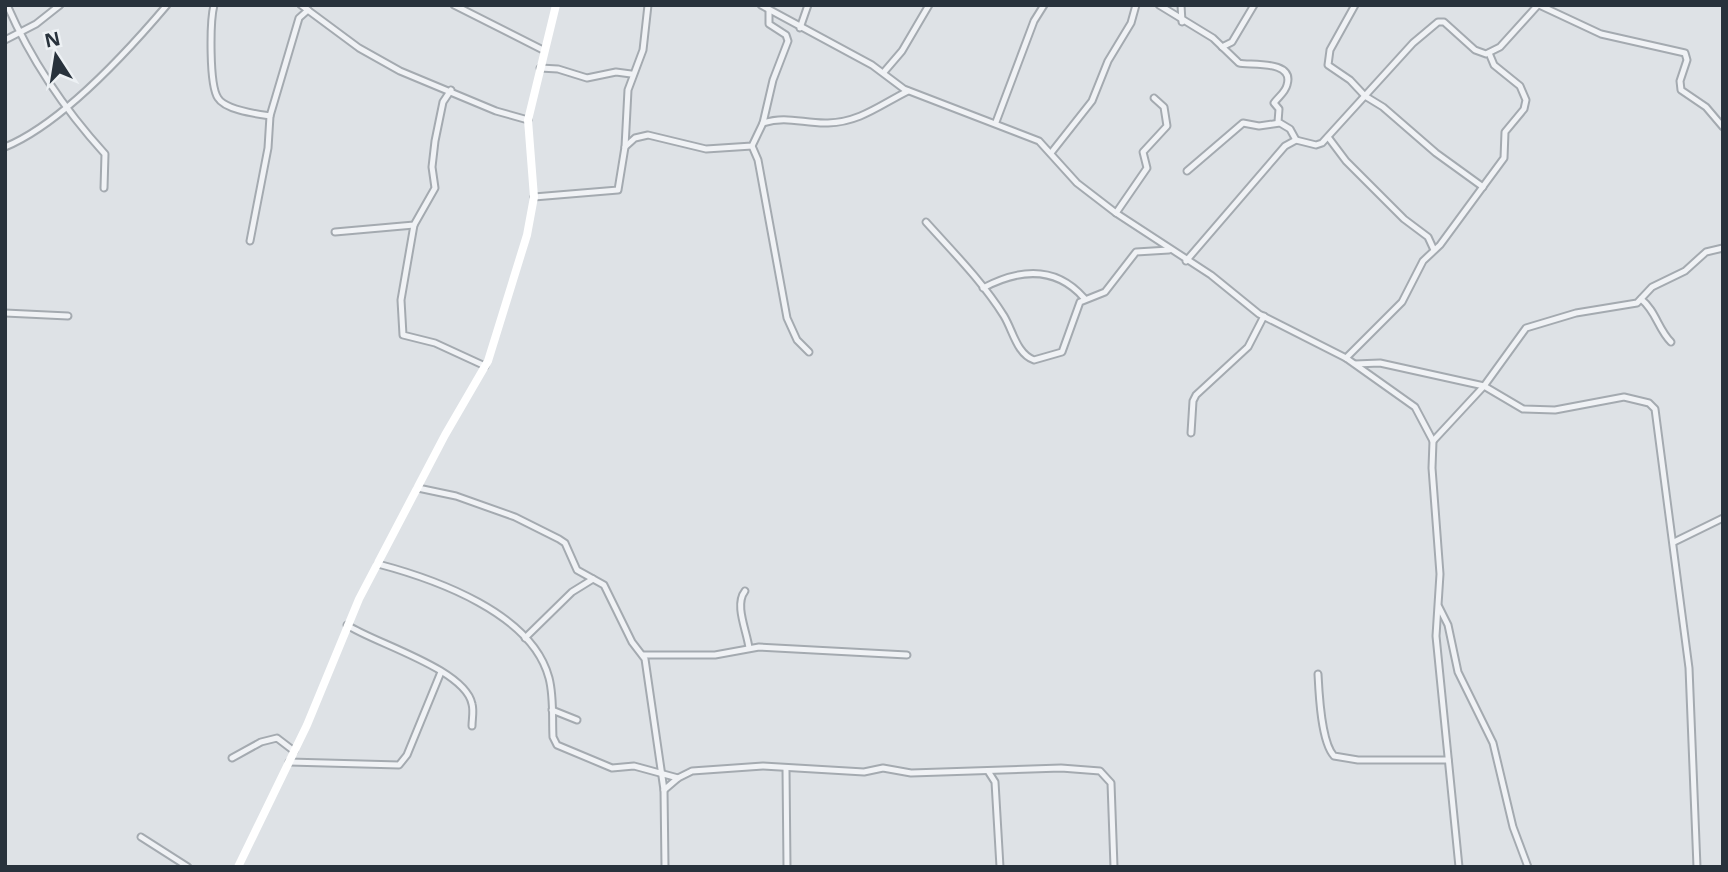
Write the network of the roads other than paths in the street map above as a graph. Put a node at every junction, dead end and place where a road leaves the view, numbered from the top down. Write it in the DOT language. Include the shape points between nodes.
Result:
graph roads {
  1 [pos="7,5"];
  2 [pos="60,5"];
  3 [pos="167,5"];
  4 [pos="214,5"];
  5 [pos="301,5"];
  6 [pos="454,5"];
  7 [pos="556,5"];
  8 [pos="648,5"];
  9 [pos="761,5"];
  10 [pos="808,5"];
  11 [pos="929,5"];
  12 [pos="1044,5"];
  13 [pos="1136,5"];
  14 [pos="1159,5"];
  15 [pos="1181,5"];
  16 [pos="1254,5"];
  17 [pos="1355,5"];
  18 [pos="1539,5"];
  19 [pos="308,10"];
  20 [pos="769,11"];
  21 [pos="1182,22"];
  22 [pos="800,28"];
  23 [pos="19,33"];
  24 [pos="5,40"];
  25 [pos="1222,47"];
  26 [pos="543,50"];
  27 [pos="1489,54"];
  28 [pos="539,68"];
  29 [pos="884,72"];
  30 [pos="631,74"];
  31 [pos="451,90"];
  32 [pos="909,90"];
  33 [pos="1365,96"];
  34 [pos="1153,98"];
  35 [pos="66,106"];
  36 [pos="270,116"];
  37 [pos="528,120"];
  38 [pos="996,122"];
  39 [pos="1278,122"];
  40 [pos="763,123"];
  41 [pos="1723,127"];
  42 [pos="1328,137"];
  43 [pos="1296,140"];
  44 [pos="5,146"];
  45 [pos="752,146"];
  46 [pos="625,147"];
  47 [pos="1051,153"];
  48 [pos="1187,171"];
  49 [pos="1483,187"];
  50 [pos="103,188"];
  51 [pos="534,197"];
  52 [pos="1116,213"];
  53 [pos="926,222"];
  54 [pos="414,225"];
  55 [pos="335,232"];
  56 [pos="250,241"];
  57 [pos="1723,248"];
  58 [pos="1169,250"];
  59 [pos="1434,250"];
  60 [pos="1186,261"];
  61 [pos="983,288"];
  62 [pos="1084,298"];
  63 [pos="1641,299"];
  64 [pos="5,313"];
  65 [pos="68,316"];
  66 [pos="1264,316"];
  67 [pos="1671,342"];
  68 [pos="809,352"];
  69 [pos="1346,358"];
  70 [pos="1355,364"];
  71 [pos="485,366"];
  72 [pos="1484,386"];
  73 [pos="1191,433"];
  74 [pos="1433,441"];
  75 [pos="418,488"];
  76 [pos="1723,518"];
  77 [pos="1674,542"];
  78 [pos="377,564"];
  79 [pos="593,579"];
  80 [pos="745,591"];
  81 [pos="1438,605"];
  82 [pos="347,625"];
  83 [pos="525,638"];
  84 [pos="748,648"];
  85 [pos="643,655"];
  86 [pos="907,655"];
  87 [pos="441,672"];
  88 [pos="1318,674"];
  89 [pos="552,710"];
  90 [pos="577,720"];
  91 [pos="472,726"];
  92 [pos="295,751"];
  93 [pos="232,758"];
  94 [pos="1448,760"];
  95 [pos="289,762"];
  96 [pos="786,769"];
  97 [pos="988,771"];
  98 [pos="661,773"];
  99 [pos="678,778"];
  100 [pos="664,790"];
  101 [pos="141,837"];
  102 [pos="188,867"];
  103 [pos="238,867"];
  104 [pos="665,867"];
  105 [pos="788,867"];
  106 [pos="1000,867"];
  107 [pos="1114,867"];
  108 [pos="1459,867"];
  109 [pos="1528,867"];
  110 [pos="1697,867"];
  1 -- 23 [label="street"];
  2 -- 23 [label="street"];
  3 -- 35 [label="street" via="99,79"];
  4 -- 36 [label="street" via="213,84 218,98 224,104"];
  5 -- 19 [label="street"];
  6 -- 26 [label="street"];
  7 -- 26 [label="main road"];
  8 -- 30 [label="street" via="643,50"];
  9 -- 20 [label="street"];
  10 -- 22 [label="street"];
  11 -- 29 [label="street"];
  12 -- 38 [label="street"];
  13 -- 47 [label="street" via="1092,101"];
  14 -- 21 [label="street"];
  15 -- 21 [label="street"];
  16 -- 25 [label="street" via="1232,43"];
  17 -- 33 [label="street" via="1327,63"];
  18 -- 27 [label="street"];
  18 -- 41 [label="street" via="1601,33 1685,53 1681,90 1706,107"];
  19 -- 31 [label="street" via="381,62"];
  19 -- 36 [label="street" via="299,18"];
  20 -- 22 [label="street"];
  20 -- 40 [label="street" via="769,24 788,41"];
  21 -- 25 [label="street"];
  22 -- 29 [label="street"];
  23 -- 24 [label="street"];
  23 -- 35 [label="street"];
  25 -- 39 [label="street" via="1239,63 1265,62 1287,75 1286,88 1275,102"];
  26 -- 28 [label="main road"];
  27 -- 33 [label="street" via="1475,50 1447,24 1438,22"];
  27 -- 49 [label="street" via="1494,65 1520,86 1526,102 1505,132 1504,158"];
  28 -- 30 [label="street" via="592,79 616,72"];
  28 -- 37 [label="main road"];
  29 -- 32 [label="street"];
  30 -- 46 [label="street"];
  31 -- 37 [label="street"];
  31 -- 54 [label="street" via="443,102 435,141 435,188"];
  32 -- 38 [label="street"];
  32 -- 40 [label="street" via="857,119 824,123 779,117"];
  33 -- 42 [label="street"];
  33 -- 49 [label="street"];
  34 -- 52 [label="street" via="1164,107 1167,126 1143,152 1147,168"];
  35 -- 44 [label="street" via="42,126"];
  35 -- 50 [label="street" via="105,154"];
  36 -- 56 [label="street"];
  37 -- 51 [label="main road"];
  38 -- 47 [label="street" via="1030,135"];
  39 -- 43 [label="street" via="1290,129"];
  39 -- 48 [label="street" via="1241,124"];
  40 -- 45 [label="street"];
  42 -- 43 [label="street" via="1316,145"];
  42 -- 59 [label="street" via="1404,219 1428,237"];
  43 -- 60 [label="street" via="1285,146"];
  45 -- 46 [label="street" via="706,149 648,135"];
  45 -- 68 [label="street" via="787,318 797,340"];
  46 -- 51 [label="street" via="618,190"];
  47 -- 52 [label="street" via="1077,183"];
  49 -- 59 [label="street"];
  51 -- 71 [label="main road" via="525,245"];
  52 -- 58 [label="street"];
  53 -- 61 [label="street"];
  54 -- 55 [label="street"];
  54 -- 71 [label="street" via="401,300 403,335 435,343"];
  57 -- 63 [label="street" via="1706,252 1690,267 1653,286"];
  58 -- 60 [label="street"];
  58 -- 62 [label="street" via="1136,252 1105,292"];
  59 -- 69 [label="street" via="1423,261 1402,302"];
  60 -- 66 [label="street"];
  61 -- 62 [label="street" via="1041,272 1071,284"];
  61 -- 62 [label="street" via="1004,316 1022,353 1034,360 1062,352"];
  63 -- 67 [label="street"];
  63 -- 72 [label="street" via="1621,308 1576,313 1529,327"];
  64 -- 65 [label="street"];
  66 -- 69 [label="street"];
  66 -- 73 [label="street" via="1248,346 1196,395"];
  69 -- 70 [label="street"];
  70 -- 72 [label="street" via="1380,363"];
  70 -- 74 [label="street" via="1410,401"];
  71 -- 75 [label="main road"];
  72 -- 74 [label="street"];
  72 -- 77 [label="street" via="1526,410 1567,409 1609,397 1649,403 1656,412"];
  74 -- 81 [label="street"];
  75 -- 78 [label="main road"];
  75 -- 79 [label="street" via="515,517 559,539 577,570"];
  76 -- 77 [label="street"];
  77 -- 110 [label="street" via="1689,668"];
  78 -- 82 [label="main road"];
  78 -- 83 [label="street" via="483,604"];
  79 -- 83 [label="street" via="572,592"];
  79 -- 85 [label="street" via="604,585"];
  80 -- 84 [label="street" via="741,609"];
  81 -- 94 [label="street" via="1436,636"];
  81 -- 109 [label="street" via="1448,625 1458,672 1490,735"];
  82 -- 87 [label="street"];
  82 -- 92 [label="main road"];
  83 -- 89 [label="street" via="547,673"];
  84 -- 85 [label="street" via="715,655"];
  84 -- 86 [label="street"];
  85 -- 98 [label="street"];
  87 -- 91 [label="street" via="470,698"];
  87 -- 95 [label="street" via="399,765"];
  88 -- 94 [label="street" via="1320,707 1334,756 1358,761"];
  89 -- 90 [label="street"];
  89 -- 98 [label="street" via="554,741 567,751 612,768 634,766"];
  92 -- 93 [label="street" via="277,738"];
  92 -- 95 [label="main road"];
  94 -- 108 [label="street"];
  95 -- 103 [label="main road"];
  96 -- 97 [label="street"];
  96 -- 99 [label="street" via="708,769"];
  96 -- 105 [label="street"];
  97 -- 106 [label="street" via="995,782"];
  97 -- 107 [label="street" via="1061,768 1105,774 1111,783"];
  98 -- 99 [label="street"];
  98 -- 100 [label="street"];
  99 -- 100 [label="street"];
  100 -- 104 [label="street"];
  101 -- 102 [label="street"];
}
